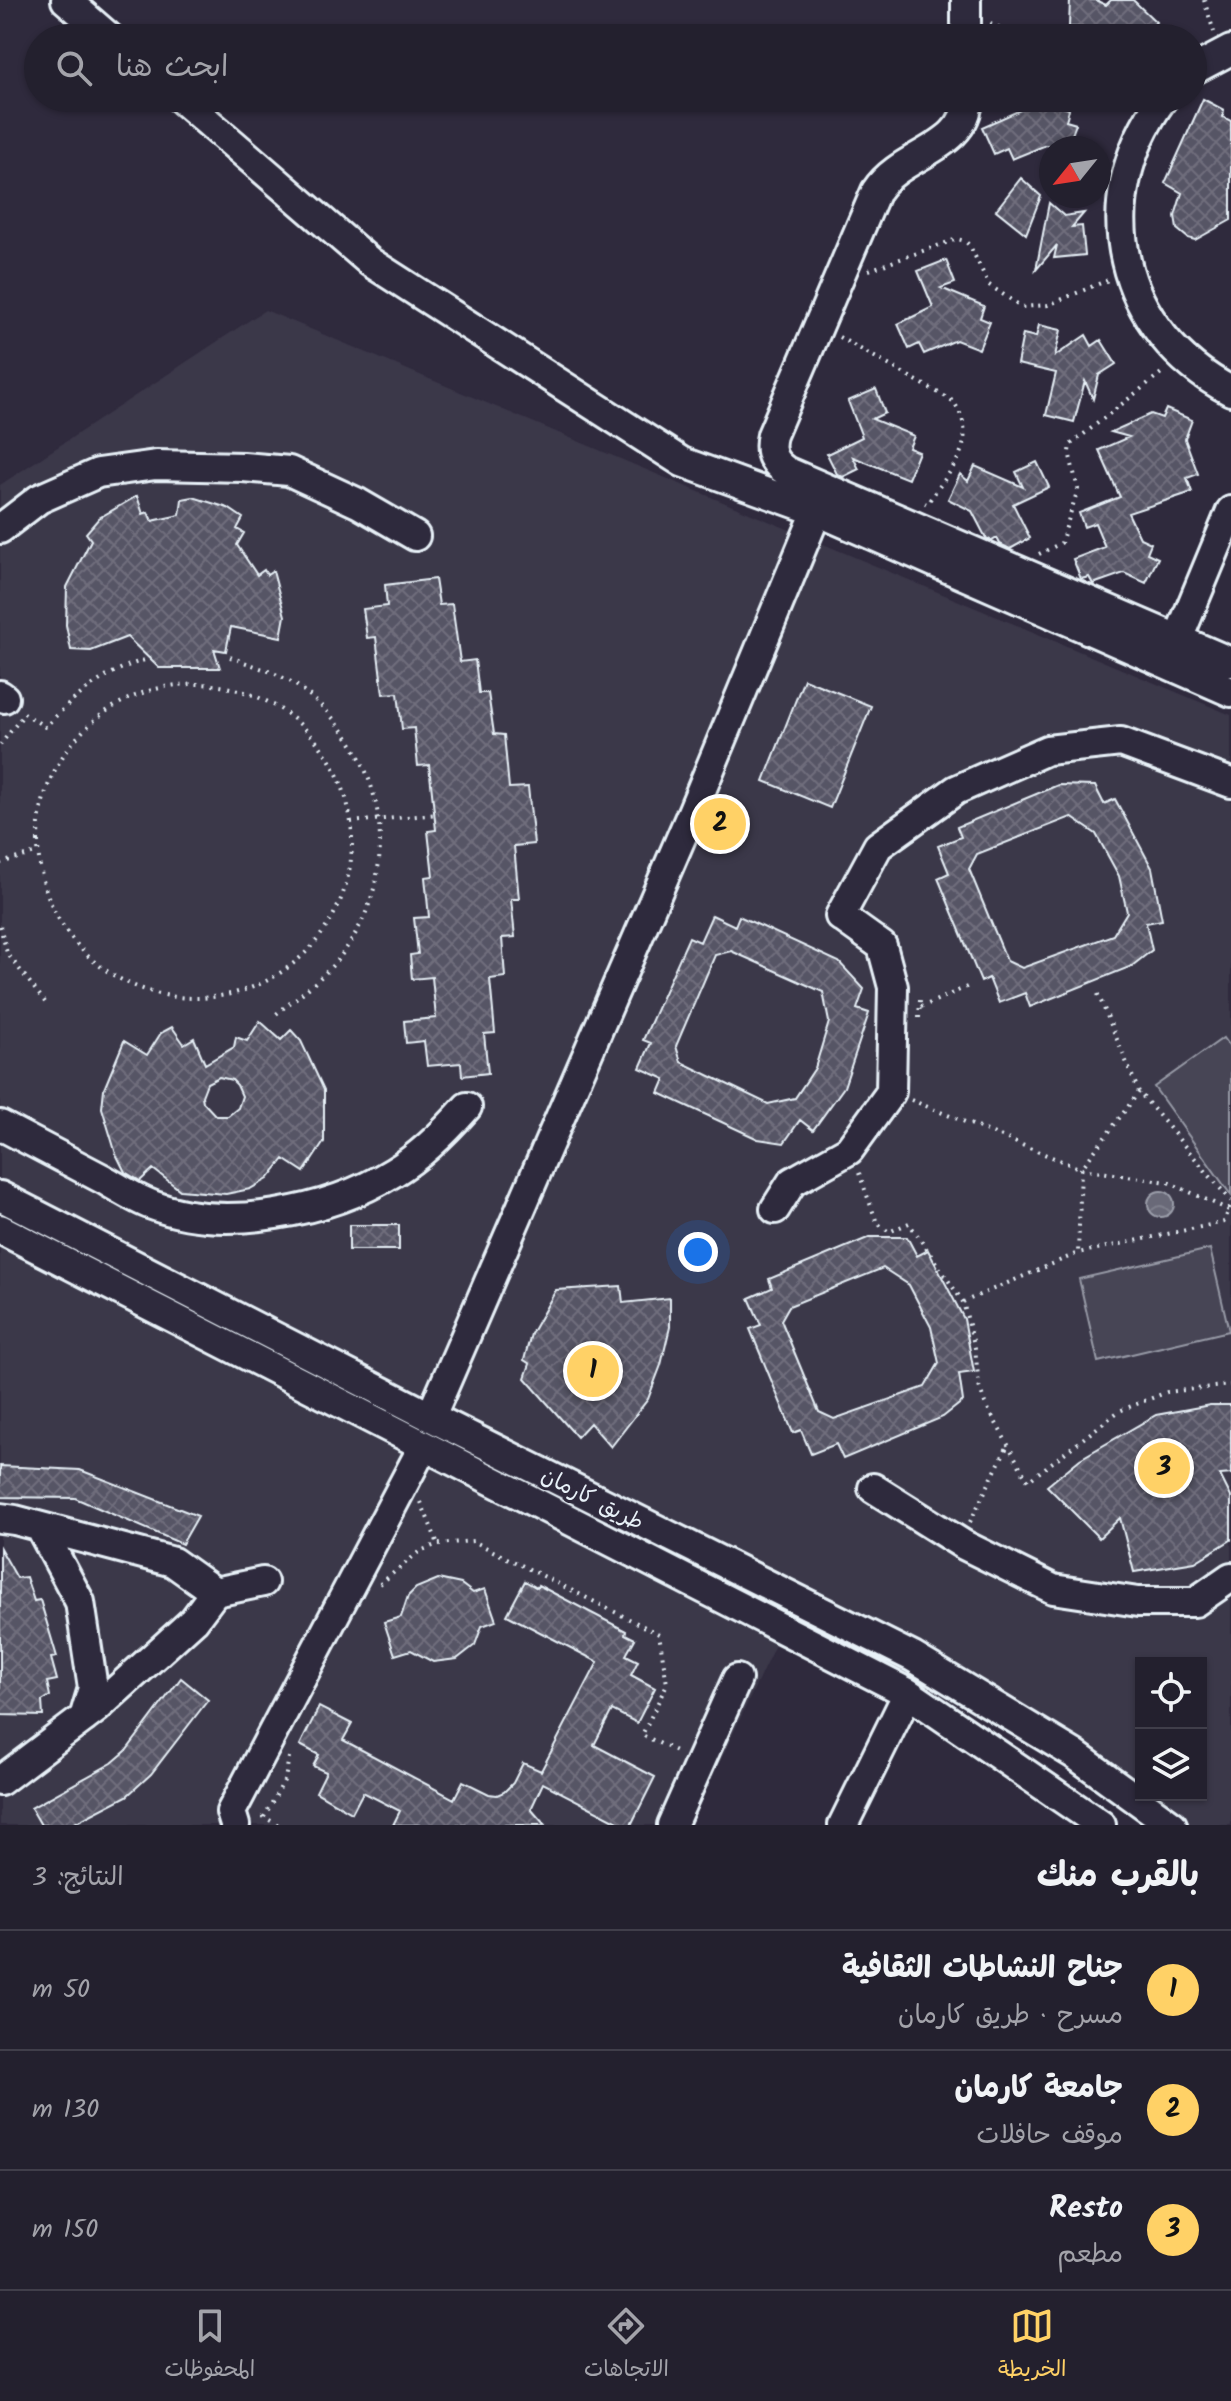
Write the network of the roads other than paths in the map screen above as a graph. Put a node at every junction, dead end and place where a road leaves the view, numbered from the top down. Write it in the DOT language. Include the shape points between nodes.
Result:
graph roads {
  1 [pos="66,0"];
  2 [pos="94,24"];
  3 [pos="1226,52"];
  4 [pos="1207,62"];
  5 [pos="196,112"];
  6 [pos="966,112"];
  7 [pos="1154,112"];
  8 [pos="1231,391"];
  9 [pos="817,511"];
  10 [pos="1231,511"];
  11 [pos="0,529"];
  12 [pos="415,536"];
  13 [pos="1178,639"];
  14 [pos="1231,662"];
  15 [pos="1231,692"];
  16 [pos="1231,783"];
  17 [pos="467,1107"];
  18 [pos="0,1125"];
  19 [pos="0,1196"];
  20 [pos="775,1209"];
  21 [pos="0,1229"];
  22 [pos="431,1416"];
  23 [pos="423,1447"];
  24 [pos="873,1488"];
  25 [pos="0,1518"];
  26 [pos="40,1527"];
  27 [pos="1231,1577"];
  28 [pos="263,1582"];
  29 [pos="215,1592"];
  30 [pos="737,1679"];
  31 [pos="908,1693"];
  32 [pos="84,1718"];
  33 [pos="0,1781"];
  34 [pos="235,1825"];
  35 [pos="672,1825"];
  36 [pos="843,1825"];
  37 [pos="1101,1825"];
  38 [pos="1172,1825"];
  1 -- 2 [label="street"];
  3 -- 4 [label="street"];
  5 -- 9 [label="street" via="370,262 682,462"];
  6 -- 13 [label="street" via="953,135 895,169 882,183 772,435 770,451 779,466"];
  7 -- 8 [label="street" via="1129,164 1122,199 1128,271 1140,303 1180,358"];
  9 -- 15 [label="street"];
  9 -- 22 [label="street"];
  10 -- 13 [label="street"];
  11 -- 12 [label="street" via="39,499 98,473 156,465 289,471"];
  13 -- 14 [label="street"];
  16 -- 20 [label="street" via="1121,742 1047,750 956,790 878,846 840,916 882,946 893,987 891,1092 849,1150 792,1182"];
  17 -- 18 [label="street" via="441,1136 376,1183 312,1208 246,1217 205,1218 152,1206"];
  19 -- 22 [label="street, طريق كارمان"];
  21 -- 23 [label="street, طريق كارمان"];
  22 -- 38 [label="street, طريق كارمان" via="913,1657 1074,1754"];
  23 -- 31 [label="street, طريق كارمان"];
  23 -- 34 [label="street" via="231,1812"];
  24 -- 27 [label="street" via="960,1542 1053,1589 1138,1602 1195,1602"];
  25 -- 26 [label="street"];
  26 -- 29 [label="street" via="173,1562"];
  26 -- 32 [label="street" via="80,1602 93,1688"];
  28 -- 29 [label="street"];
  29 -- 32 [label="street" via="194,1620"];
  30 -- 35 [label="street"];
  31 -- 36 [label="street"];
  31 -- 37 [label="street, طريق كارمان"];
  32 -- 33 [label="street"];
}
